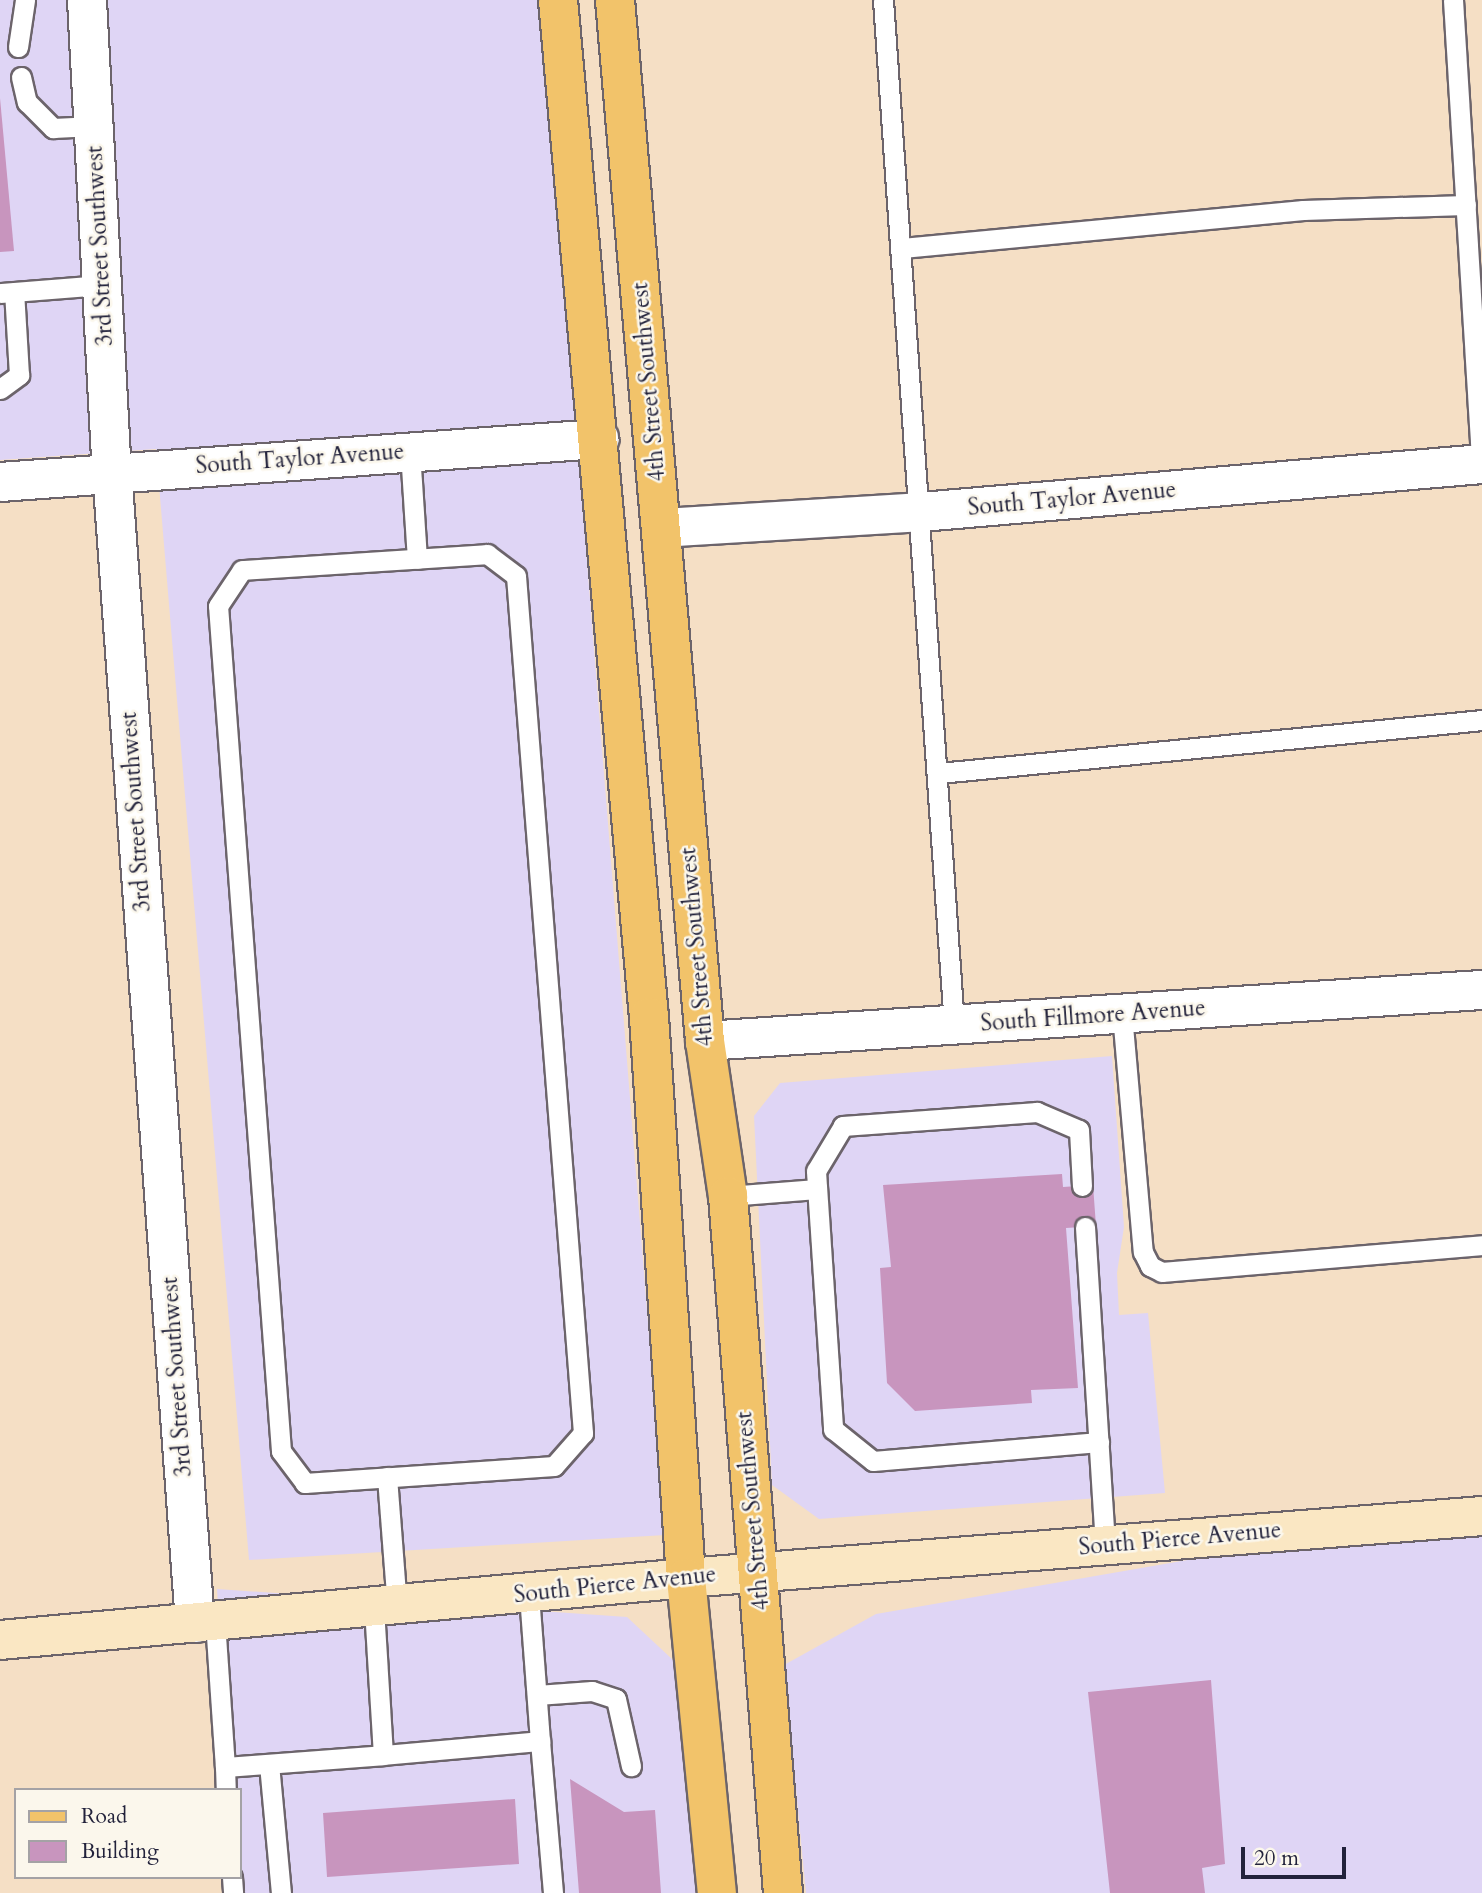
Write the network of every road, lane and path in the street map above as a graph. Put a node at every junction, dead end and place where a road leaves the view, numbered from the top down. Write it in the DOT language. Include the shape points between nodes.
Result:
graph roads {
  1 [pos="25,0"];
  2 [pos="87,0"];
  3 [pos="558,0"];
  4 [pos="883,0"];
  5 [pos="1453,0"];
  6 [pos="624,1"];
  7 [pos="18,47"];
  8 [pos="21,77"];
  9 [pos="94,126"];
  10 [pos="1466,205"];
  11 [pos="902,248"];
  12 [pos="102,285"];
  13 [pos="7,293"];
  14 [pos="0,389"];
  15 [pos="599,439"];
  16 [pos="410,451"];
  17 [pos="1482,464"];
  18 [pos="1482,470"];
  19 [pos="112,471"];
  20 [pos="0,482"];
  21 [pos="921,512"];
  22 [pos="662,528"];
  23 [pos="417,559"];
  24 [pos="1482,720"];
  25 [pos="939,773"];
  26 [pos="1482,990"];
  27 [pos="1122,1014"];
  28 [pos="954,1025"];
  29 [pos="705,1041"];
  30 [pos="1082,1186"];
  31 [pos="817,1189"];
  32 [pos="727,1196"];
  33 [pos="1085,1227"];
  34 [pos="1482,1245"];
  35 [pos="1099,1442"];
  36 [pos="387,1477"];
  37 [pos="1482,1516"];
  38 [pos="1105,1544"];
  39 [pos="758,1572"];
  40 [pos="686,1578"];
  41 [pos="529,1594"];
  42 [pos="385,1607"];
  43 [pos="205,1622"];
  44 [pos="0,1640"];
  45 [pos="537,1695"];
  46 [pos="540,1741"];
  47 [pos="383,1755"];
  48 [pos="269,1764"];
  49 [pos="631,1766"];
  50 [pos="225,1767"];
  51 [pos="226,1788"];
  52 [pos="281,1893"];
  53 [pos="553,1893"];
  54 [pos="717,1893"];
  55 [pos="783,1893"];
  1 -- 7 [label="lane"];
  2 -- 9 [label="street, 3rd Street Southwest"];
  3 -- 15 [label="main road"];
  4 -- 11 [label="lane"];
  5 -- 10 [label="lane"];
  6 -- 22 [label="main road, 4th Street Southwest"];
  8 -- 9 [label="lane" via="27,102 53,128"];
  9 -- 12 [label="street, 3rd Street Southwest"];
  10 -- 11 [label="lane" via="1303,210"];
  10 -- 17 [label="lane"];
  11 -- 21 [label="lane"];
  12 -- 13 [label="lane"];
  12 -- 19 [label="street, 3rd Street Southwest"];
  13 -- 14 [label="lane" via="19,375"];
  15 -- 16 [label="street, South Taylor Avenue"];
  15 -- 40 [label="main road" via="649,1017"];
  16 -- 19 [label="street, South Taylor Avenue"];
  16 -- 23 [label="lane"];
  17 -- 18 [label="lane"];
  17 -- 21 [label="street, South Taylor Avenue"];
  19 -- 20 [label="street, South Taylor Avenue"];
  19 -- 43 [label="street, 3rd Street Southwest"];
  21 -- 22 [label="street, South Taylor Avenue"];
  21 -- 25 [label="lane"];
  22 -- 29 [label="main road, 4th Street Southwest"];
  23 -- 36 [label="lane" via="488,554 516,576 583,1433 554,1466"];
  23 -- 36 [label="lane" via="243,570 218,606 281,1451 305,1483"];
  24 -- 25 [label="lane"];
  25 -- 28 [label="lane"];
  26 -- 27 [label="street, South Fillmore Avenue"];
  27 -- 28 [label="street, South Fillmore Avenue"];
  27 -- 34 [label="lane" via="1143,1252 1150,1266 1162,1272"];
  28 -- 29 [label="street, South Fillmore Avenue"];
  29 -- 32 [label="main road, 4th Street Southwest"];
  30 -- 31 [label="lane" via="1079,1130 1037,1112 844,1126 817,1171"];
  31 -- 32 [label="lane"];
  31 -- 35 [label="lane" via="833,1429 873,1461"];
  32 -- 39 [label="main road, 4th Street Southwest"];
  33 -- 35 [label="lane"];
  35 -- 38 [label="lane"];
  36 -- 42 [label="lane"];
  37 -- 38 [label="main road, South Pierce Avenue"];
  38 -- 39 [label="main road, South Pierce Avenue"];
  39 -- 40 [label="main road, South Pierce Avenue"];
  39 -- 55 [label="main road, 4th Street Southwest"];
  40 -- 41 [label="main road, South Pierce Avenue"];
  40 -- 54 [label="main road"];
  41 -- 42 [label="main road, South Pierce Avenue"];
  41 -- 45 [label="lane"];
  42 -- 43 [label="main road, South Pierce Avenue"];
  42 -- 47 [label="lane"];
  43 -- 44 [label="main road, South Pierce Avenue"];
  43 -- 50 [label="lane"];
  45 -- 46 [label="lane"];
  45 -- 49 [label="lane" via="592,1691 616,1699"];
  46 -- 47 [label="lane"];
  46 -- 53 [label="lane"];
  47 -- 48 [label="lane"];
  48 -- 50 [label="lane"];
  48 -- 52 [label="lane"];
  50 -- 51 [label="lane"];
}
